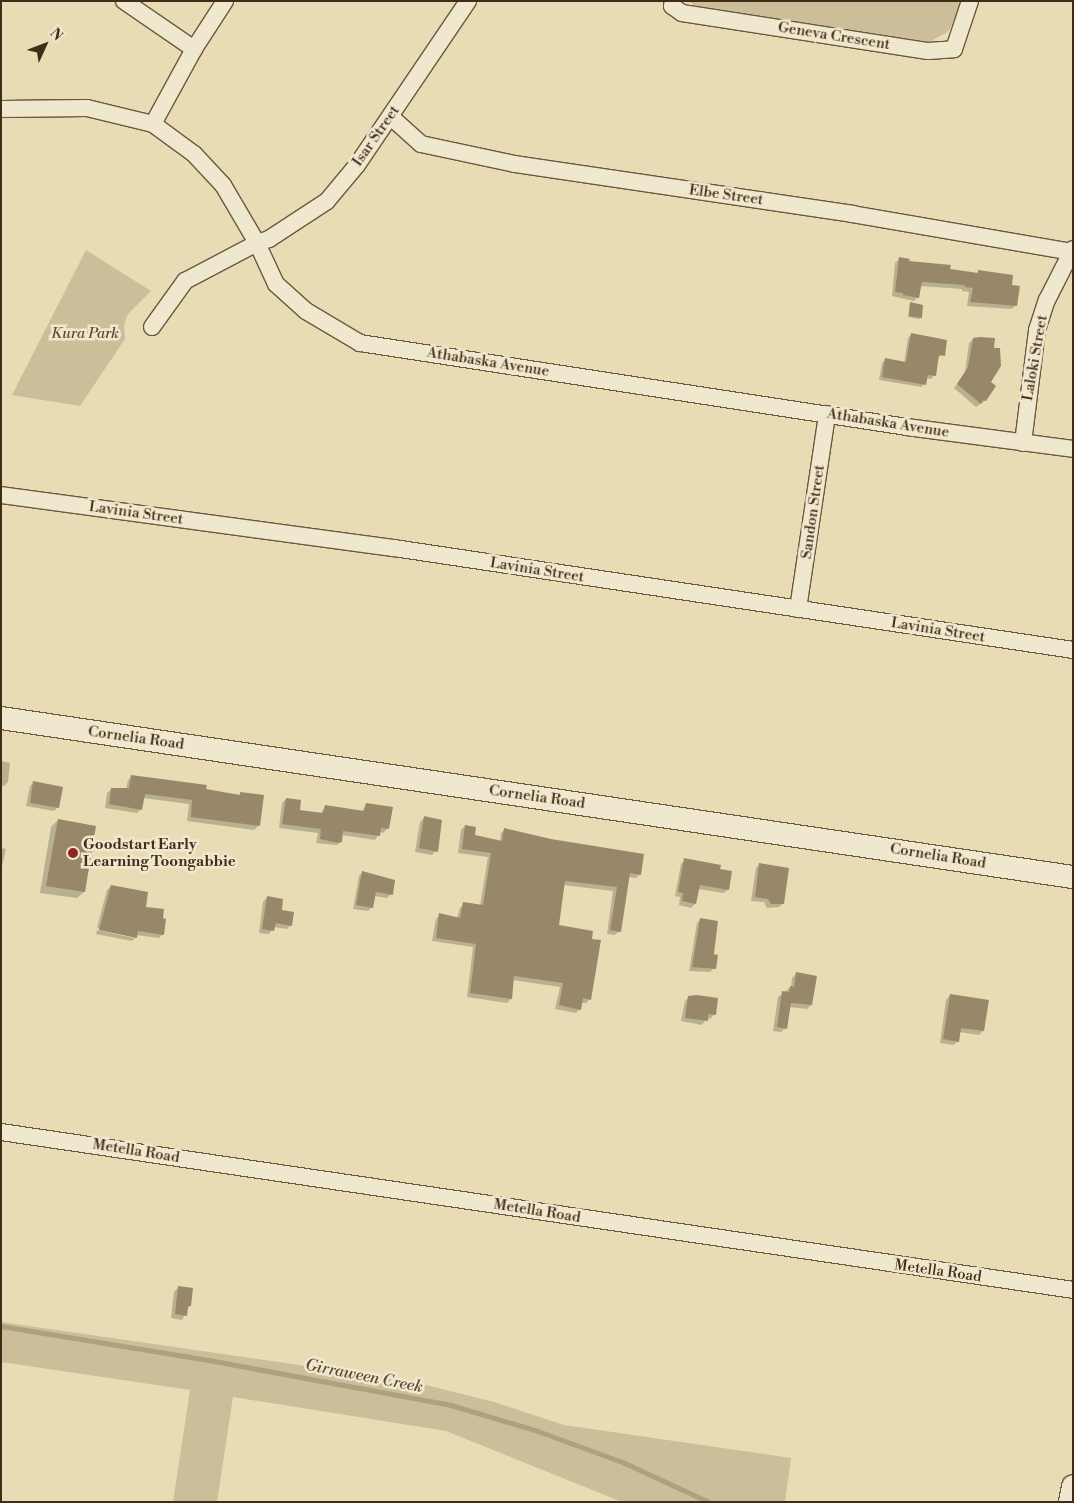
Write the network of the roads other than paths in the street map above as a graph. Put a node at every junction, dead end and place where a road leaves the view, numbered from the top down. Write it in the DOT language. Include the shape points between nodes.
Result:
graph roads {
  1 [pos="124,1"];
  2 [pos="226,1"];
  3 [pos="468,1"];
  4 [pos="673,1"];
  5 [pos="970,1"];
  6 [pos="194,49"];
  7 [pos="1,110"];
  8 [pos="390,118"];
  9 [pos="153,124"];
  10 [pos="257,243"];
  11 [pos="1072,250"];
  12 [pos="152,327"];
  13 [pos="827,414"];
  14 [pos="1023,443"];
  15 [pos="1073,450"];
  16 [pos="1,495"];
  17 [pos="798,609"];
  18 [pos="1073,650"];
  19 [pos="1,718"];
  20 [pos="1073,877"];
  21 [pos="1,1132"];
  22 [pos="1073,1290"];
  23 [pos="1073,1486"];
  24 [pos="1070,1502"];
  1 -- 6 [label="street"];
  2 -- 6 [label="street"];
  3 -- 8 [label="street, Isar Street"];
  4 -- 5 [label="street, Geneva Crescent" via="672,6 682,13 928,51 954,49"];
  6 -- 9 [label="street"];
  7 -- 9 [label="street, Athabaska Avenue" via="87,108"];
  8 -- 10 [label="street, Isar Street" via="327,201 269,239"];
  8 -- 11 [label="street, Elbe Street" via="421,144 515,164"];
  9 -- 10 [label="street, Athabaska Avenue" via="194,154 223,185"];
  10 -- 12 [label="street, Isar Street" via="185,281"];
  10 -- 13 [label="street, Athabaska Avenue" via="276,284 306,311 360,343"];
  11 -- 14 [label="street, Laloki Street" via="1047,300 1037,330"];
  13 -- 14 [label="street, Athabaska Avenue"];
  13 -- 17 [label="street, Sandon Street"];
  14 -- 15 [label="street, Athabaska Avenue"];
  16 -- 17 [label="street, Lavinia Street" via="394,548"];
  17 -- 18 [label="street, Lavinia Street"];
  19 -- 20 [label="street, Cornelia Road"];
  21 -- 22 [label="street, Metella Road"];
  23 -- 24 [label="street"];
}
